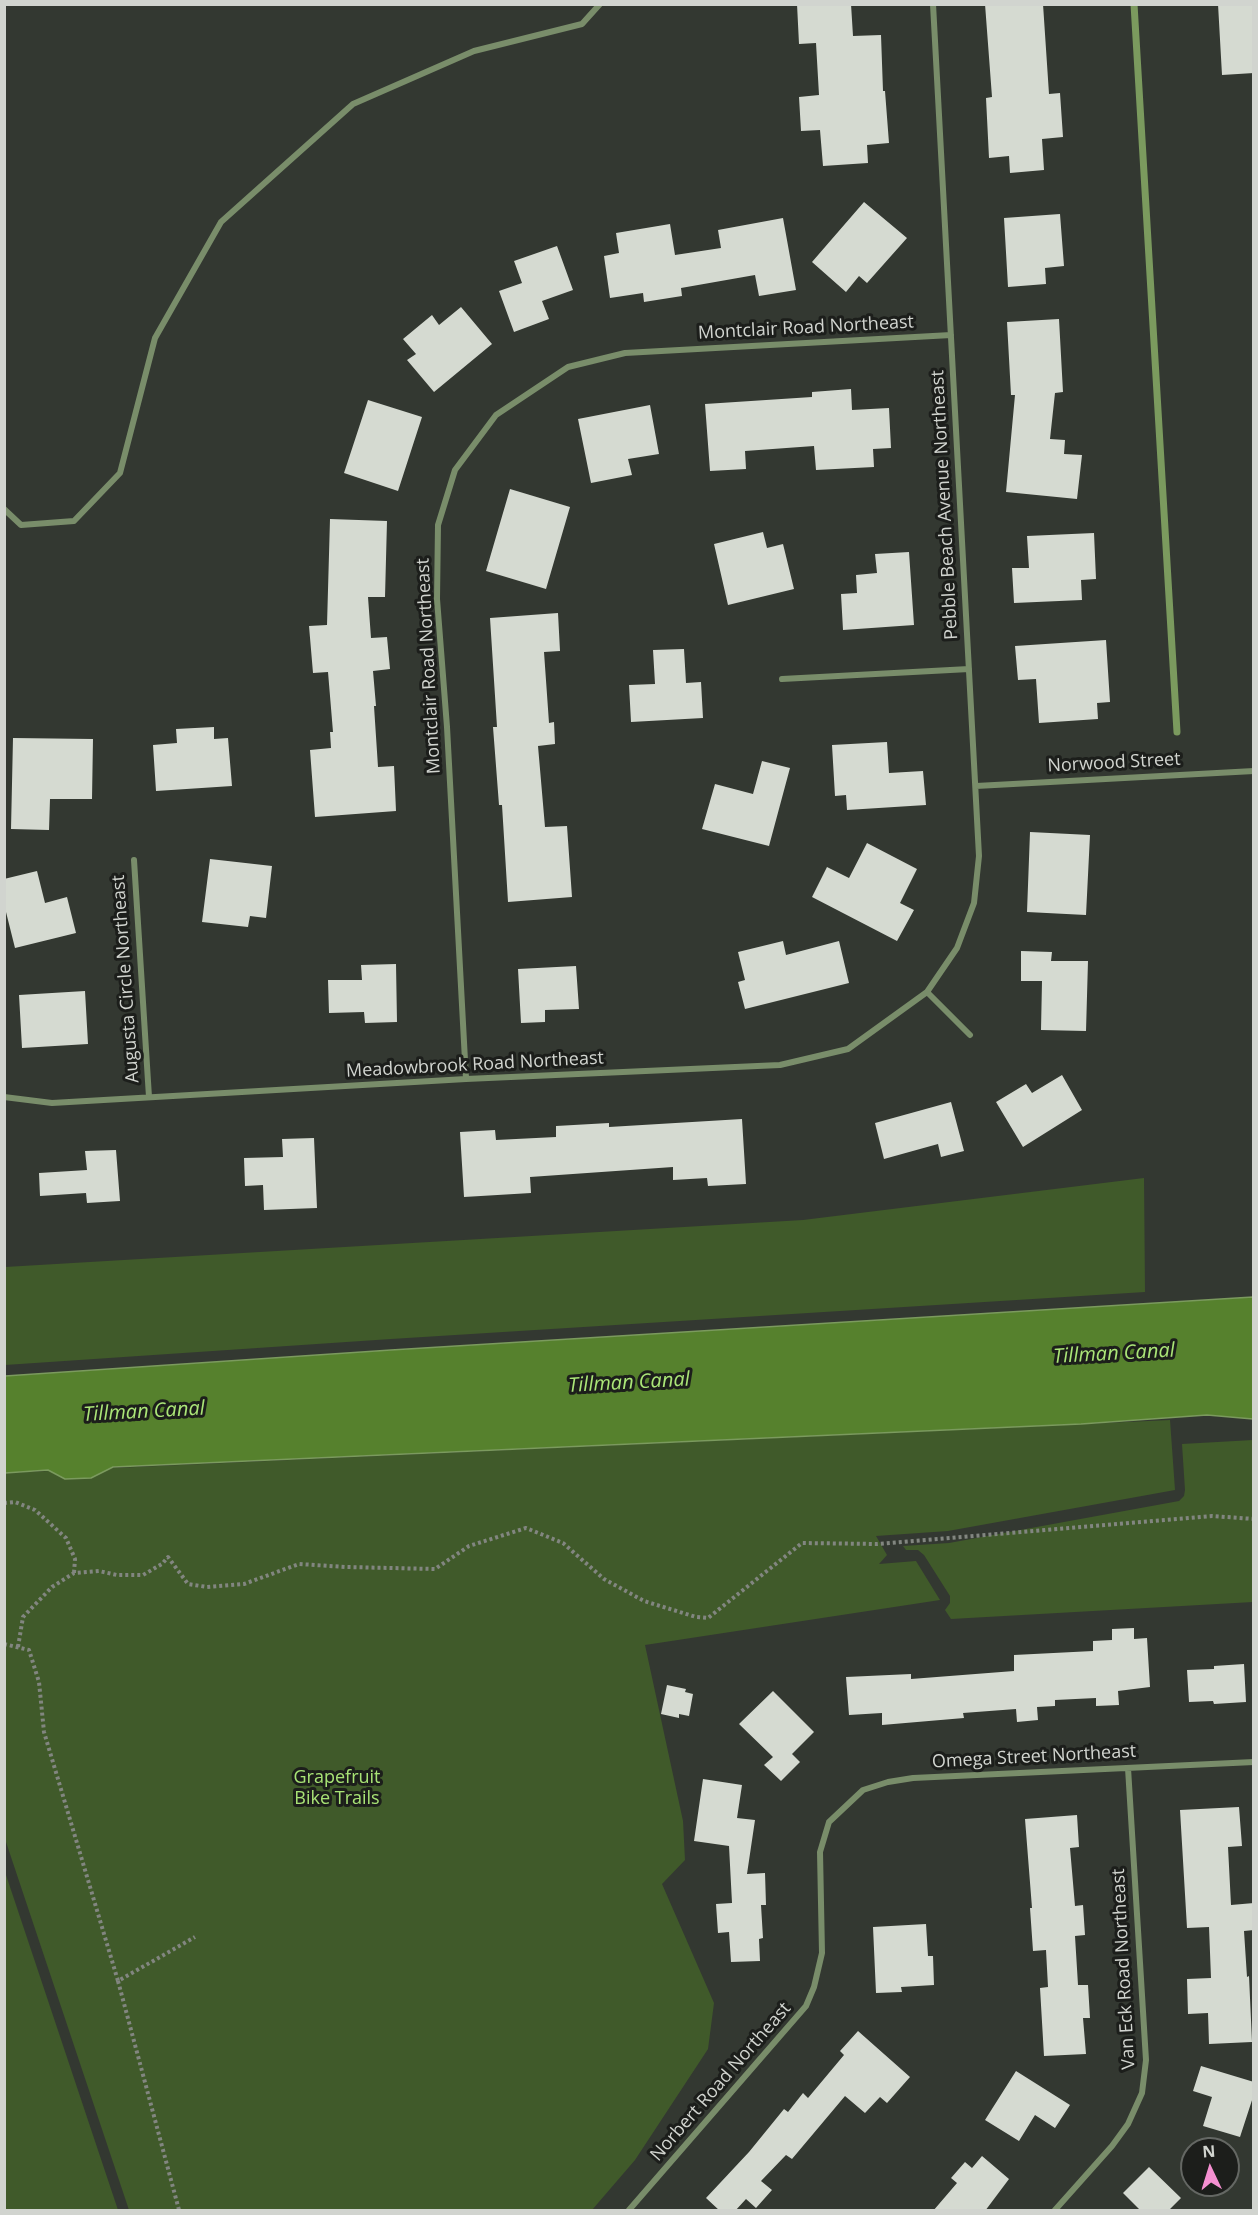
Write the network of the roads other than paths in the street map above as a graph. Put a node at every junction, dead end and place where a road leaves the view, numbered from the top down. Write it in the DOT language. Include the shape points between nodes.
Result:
graph roads {
  1 [pos="600,4"];
  2 [pos="933,4"];
  3 [pos="951,335"];
  4 [pos="4,509"];
  5 [pos="969,669"];
  6 [pos="782,679"];
  7 [pos="1254,771"];
  8 [pos="976,786"];
  9 [pos="134,860"];
  10 [pos="927,992"];
  11 [pos="970,1035"];
  12 [pos="466,1080"];
  13 [pos="4,1097"];
  14 [pos="149,1097"];
  15 [pos="1254,1762"];
  16 [pos="1128,1768"];
  17 [pos="829,1822"];
  18 [pos="629,2211"];
  19 [pos="1055,2211"];
  1 -- 4 [label="street" via="582,24 474,51 353,104 221,222 155,338 120,472 74,521 21,525"];
  2 -- 3 [label="street, Pebble Beach Avenue Northeast"];
  3 -- 5 [label="street, Pebble Beach Avenue Northeast"];
  3 -- 12 [label="street, Montclair Road Northeast" via="626,353 568,367 496,415 455,470 438,525 437,599"];
  5 -- 6 [label="street"];
  5 -- 8 [label="street, Pebble Beach Avenue Northeast"];
  7 -- 8 [label="street, Norwood Street"];
  8 -- 10 [label="street, Pebble Beach Avenue Northeast" via="979,856 974,903 957,948"];
  9 -- 14 [label="street, Augusta Circle Northeast"];
  10 -- 11 [label="street"];
  10 -- 12 [label="street, Meadowbrook Road Northeast" via="848,1049 780,1065"];
  12 -- 14 [label="street, Meadowbrook Road Northeast"];
  13 -- 14 [label="street, Meadowbrook Road Northeast" via="52,1103"];
  15 -- 16 [label="street, Omega Street Northeast"];
  16 -- 17 [label="street, Omega Street Northeast" via="888,1782 863,1790"];
  16 -- 19 [label="street, Van Eck Road Northeast" via="1146,2060 1142,2093 1128,2124 1112,2146"];
  17 -- 18 [label="street, Norbert Road Northeast" via="820,1852 822,1953 806,2006"];
}
